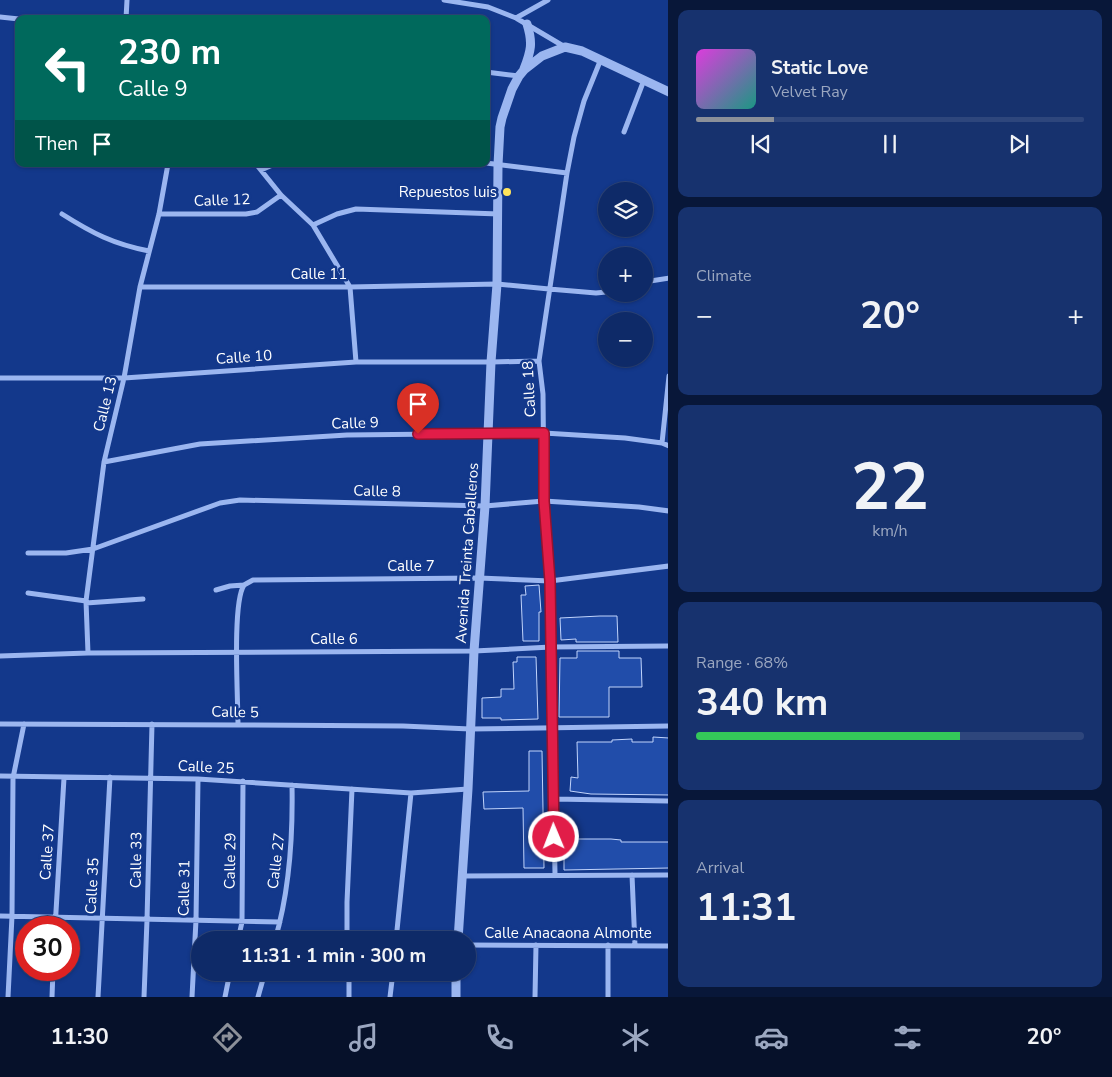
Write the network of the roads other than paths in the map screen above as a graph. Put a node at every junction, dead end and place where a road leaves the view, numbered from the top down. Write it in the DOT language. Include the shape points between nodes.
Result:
graph roads {
  1 [pos="127,0"];
  2 [pos="444,0"];
  3 [pos="548,0"];
  4 [pos="464,1"];
  5 [pos="126,15"];
  6 [pos="0,17"];
  7 [pos="516,18"];
  8 [pos="15,19"];
  9 [pos="526,24"];
  10 [pos="565,47"];
  11 [pos="601,59"];
  12 [pos="490,72"];
  13 [pos="521,73"];
  14 [pos="644,80"];
  15 [pos="668,92"];
  16 [pos="624,132"];
  17 [pos="490,164"];
  18 [pos="498,165"];
  19 [pos="167,167"];
  20 [pos="258,167"];
  21 [pos="268,167"];
  22 [pos="261,170"];
  23 [pos="567,173"];
  24 [pos="281,195"];
  25 [pos="62,214"];
  26 [pos="159,214"];
  27 [pos="499,214"];
  28 [pos="313,225"];
  29 [pos="149,251"];
  30 [pos="668,278"];
  31 [pos="653,280"];
  32 [pos="497,284"];
  33 [pos="140,287"];
  34 [pos="350,287"];
  35 [pos="549,289"];
  36 [pos="598,293"];
  37 [pos="539,360"];
  38 [pos="356,362"];
  39 [pos="491,362"];
  40 [pos="668,376"];
  41 [pos="0,378"];
  42 [pos="124,378"];
  43 [pos="489,433"];
  44 [pos="544,433"];
  45 [pos="662,443"];
  46 [pos="668,446"];
  47 [pos="104,462"];
  48 [pos="544,501"];
  49 [pos="485,506"];
  50 [pos="668,511"];
  51 [pos="92,549"];
  52 [pos="28,553"];
  53 [pos="668,566"];
  54 [pos="479,578"];
  55 [pos="550,581"];
  56 [pos="244,585"];
  57 [pos="216,590"];
  58 [pos="28,593"];
  59 [pos="143,599"];
  60 [pos="86,602"];
  61 [pos="668,646"];
  62 [pos="551,647"];
  63 [pos="474,651"];
  64 [pos="237,652"];
  65 [pos="88,653"];
  66 [pos="0,656"];
  67 [pos="0,724"];
  68 [pos="24,724"];
  69 [pos="152,724"];
  70 [pos="238,725"];
  71 [pos="668,726"];
  72 [pos="552,727"];
  73 [pos="470,729"];
  74 [pos="0,776"];
  75 [pos="110,777"];
  76 [pos="151,777"];
  77 [pos="13,778"];
  78 [pos="64,778"];
  79 [pos="198,779"];
  80 [pos="243,782"];
  81 [pos="292,784"];
  82 [pos="352,789"];
  83 [pos="468,789"];
  84 [pos="411,794"];
  85 [pos="553,799"];
  86 [pos="668,801"];
  87 [pos="554,874"];
  88 [pos="632,875"];
  89 [pos="668,875"];
  90 [pos="463,876"];
  91 [pos="0,916"];
  92 [pos="12,916"];
  93 [pos="15,916"];
  94 [pos="55,916"];
  95 [pos="80,918"];
  96 [pos="102,918"];
  97 [pos="148,920"];
  98 [pos="196,920"];
  99 [pos="242,922"];
  100 [pos="280,922"];
  101 [pos="240,931"];
  102 [pos="278,931"];
  103 [pos="347,931"];
  104 [pos="397,931"];
  105 [pos="459,931"];
  106 [pos="476,945"];
  107 [pos="536,945"];
  108 [pos="608,946"];
  109 [pos="635,946"];
  110 [pos="668,946"];
  111 [pos="53,981"];
  112 [pos="228,981"];
  113 [pos="262,981"];
  114 [pos="348,981"];
  115 [pos="392,981"];
  116 [pos="456,981"];
  117 [pos="8,997"];
  118 [pos="52,997"];
  119 [pos="98,997"];
  120 [pos="144,997"];
  121 [pos="192,997"];
  122 [pos="225,997"];
  123 [pos="258,997"];
  124 [pos="349,997"];
  125 [pos="390,997"];
  126 [pos="456,997"];
  127 [pos="534,997"];
  128 [pos="608,997"];
  1 -- 5 [label="street"];
  2 -- 4 [label="street"];
  3 -- 7 [label="street"];
  4 -- 7 [label="street"];
  6 -- 8 [label="street"];
  7 -- 9 [label="street"];
  9 -- 10 [label="street"];
  9 -- 13 [label="street, Avenida Treinta Caballeros" via="531,45"];
  10 -- 11 [label="street" via="573,47"];
  10 -- 13 [label="street" via="542,56"];
  11 -- 14 [label="street"];
  11 -- 23 [label="street, Calle 18" via="584,102"];
  12 -- 13 [label="street"];
  13 -- 18 [label="street, Avenida Treinta Caballeros" via="502,118"];
  14 -- 15 [label="street"];
  14 -- 16 [label="street"];
  17 -- 18 [label="street"];
  18 -- 23 [label="street"];
  18 -- 27 [label="street, Avenida Treinta Caballeros"];
  19 -- 26 [label="street, Calle 13"];
  20 -- 22 [label="street"];
  21 -- 22 [label="street"];
  22 -- 24 [label="street"];
  23 -- 35 [label="street, Calle 18"];
  24 -- 26 [label="street, Calle 12" via="257,212 246,214"];
  24 -- 28 [label="street"];
  25 -- 29 [label="street" via="110,241"];
  26 -- 29 [label="street, Calle 13"];
  27 -- 28 [label="street" via="356,209"];
  27 -- 32 [label="street, Avenida Treinta Caballeros"];
  28 -- 34 [label="street"];
  29 -- 33 [label="street, Calle 13"];
  30 -- 31 [label="street"];
  32 -- 34 [label="street, Calle 11"];
  32 -- 35 [label="street, Calle 11"];
  32 -- 39 [label="street, Avenida Treinta Caballeros"];
  33 -- 34 [label="street, Calle 11"];
  33 -- 42 [label="street, Calle 13"];
  34 -- 38 [label="street"];
  35 -- 36 [label="street, Calle 11"];
  35 -- 37 [label="street, Calle 18"];
  37 -- 39 [label="street, Calle 10"];
  37 -- 44 [label="street, Calle 18"];
  38 -- 39 [label="street, Calle 10"];
  38 -- 42 [label="street, Calle 10"];
  39 -- 43 [label="street, Avenida Treinta Caballeros"];
  40 -- 45 [label="street"];
  41 -- 42 [label="street, Calle 10"];
  42 -- 47 [label="street, Calle 13"];
  43 -- 44 [label="street, Calle 9"];
  43 -- 47 [label="street, Calle 9" via="347,435 200,444"];
  43 -- 49 [label="street, Avenida Treinta Caballeros"];
  44 -- 45 [label="street, Calle 9"];
  44 -- 48 [label="street, Calle 18"];
  45 -- 46 [label="street, Calle 9"];
  47 -- 51 [label="street, Calle 13"];
  48 -- 49 [label="street, Calle 8"];
  48 -- 50 [label="street, Calle 8"];
  48 -- 55 [label="street, Calle 18"];
  49 -- 51 [label="street, Calle 8" via="230,501"];
  49 -- 54 [label="street, Avenida Treinta Caballeros"];
  51 -- 52 [label="street, Calle 8"];
  51 -- 60 [label="street, Calle 13"];
  53 -- 55 [label="street, Calle 7"];
  54 -- 55 [label="street, Calle 7"];
  54 -- 56 [label="street, Calle 7" via="253,580"];
  54 -- 63 [label="street, Avenida Treinta Caballeros"];
  55 -- 62 [label="street, Calle 18"];
  56 -- 57 [label="street, Calle 7"];
  56 -- 64 [label="street" via="239,593"];
  58 -- 60 [label="street"];
  59 -- 60 [label="street"];
  60 -- 65 [label="street, Calle 13"];
  61 -- 62 [label="street, Calle 6"];
  62 -- 63 [label="street, Calle 6"];
  62 -- 72 [label="street, Calle 18"];
  63 -- 64 [label="street, Calle 6"];
  63 -- 73 [label="street, Avenida Treinta Caballeros"];
  64 -- 65 [label="street, Calle 6"];
  64 -- 70 [label="street"];
  65 -- 66 [label="street, Calle 6"];
  67 -- 68 [label="street, Calle 5"];
  68 -- 69 [label="street, Calle 5"];
  68 -- 77 [label="street"];
  69 -- 70 [label="street, Calle 5"];
  69 -- 76 [label="street, Calle 33"];
  70 -- 73 [label="street, Calle 5"];
  71 -- 72 [label="street, Calle 5"];
  72 -- 73 [label="street, Calle 5"];
  72 -- 85 [label="street, Calle 18"];
  73 -- 83 [label="street, Avenida Treinta Caballeros"];
  74 -- 77 [label="street, Calle 25"];
  75 -- 76 [label="street, Calle 25"];
  75 -- 78 [label="street, Calle 25"];
  75 -- 96 [label="street, Calle 35"];
  76 -- 79 [label="street, Calle 25"];
  76 -- 97 [label="street, Calle 33"];
  77 -- 78 [label="street, Calle 25"];
  77 -- 92 [label="street"];
  78 -- 94 [label="street, Calle 37"];
  79 -- 80 [label="street, Calle 25"];
  79 -- 98 [label="street, Calle 31"];
  80 -- 81 [label="street, Calle 25"];
  80 -- 99 [label="street, Calle 29"];
  81 -- 82 [label="street, Calle 25"];
  81 -- 100 [label="street, Calle 27" via="292,850"];
  82 -- 84 [label="street, Calle 25"];
  82 -- 103 [label="street"];
  83 -- 84 [label="street, Calle 25"];
  83 -- 90 [label="street, Avenida Treinta Caballeros"];
  84 -- 104 [label="street"];
  85 -- 86 [label="street"];
  85 -- 87 [label="street, Calle 18"];
  87 -- 88 [label="street"];
  87 -- 90 [label="street"];
  88 -- 89 [label="street"];
  88 -- 109 [label="street"];
  90 -- 105 [label="street, Avenida Treinta Caballeros"];
  91 -- 92 [label="street"];
  92 -- 93 [label="street"];
  92 -- 117 [label="street"];
  95 -- 96 [label="street"];
  96 -- 97 [label="street"];
  96 -- 119 [label="street, Calle 35"];
  97 -- 98 [label="street"];
  97 -- 120 [label="street, Calle 33"];
  98 -- 99 [label="street"];
  98 -- 121 [label="street, Calle 31"];
  99 -- 100 [label="street"];
  99 -- 101 [label="street, Calle 29"];
  100 -- 102 [label="street, Calle 27"];
  106 -- 107 [label="street, Calle Anacaona Almonte"];
  107 -- 108 [label="street, Calle Anacaona Almonte"];
  107 -- 127 [label="street"];
  108 -- 109 [label="street, Calle Anacaona Almonte"];
  108 -- 128 [label="street"];
  109 -- 110 [label="street, Calle Anacaona Almonte"];
  111 -- 118 [label="street"];
  112 -- 122 [label="street"];
  113 -- 123 [label="street"];
  114 -- 124 [label="street"];
  115 -- 125 [label="street"];
  116 -- 126 [label="street"];
}
